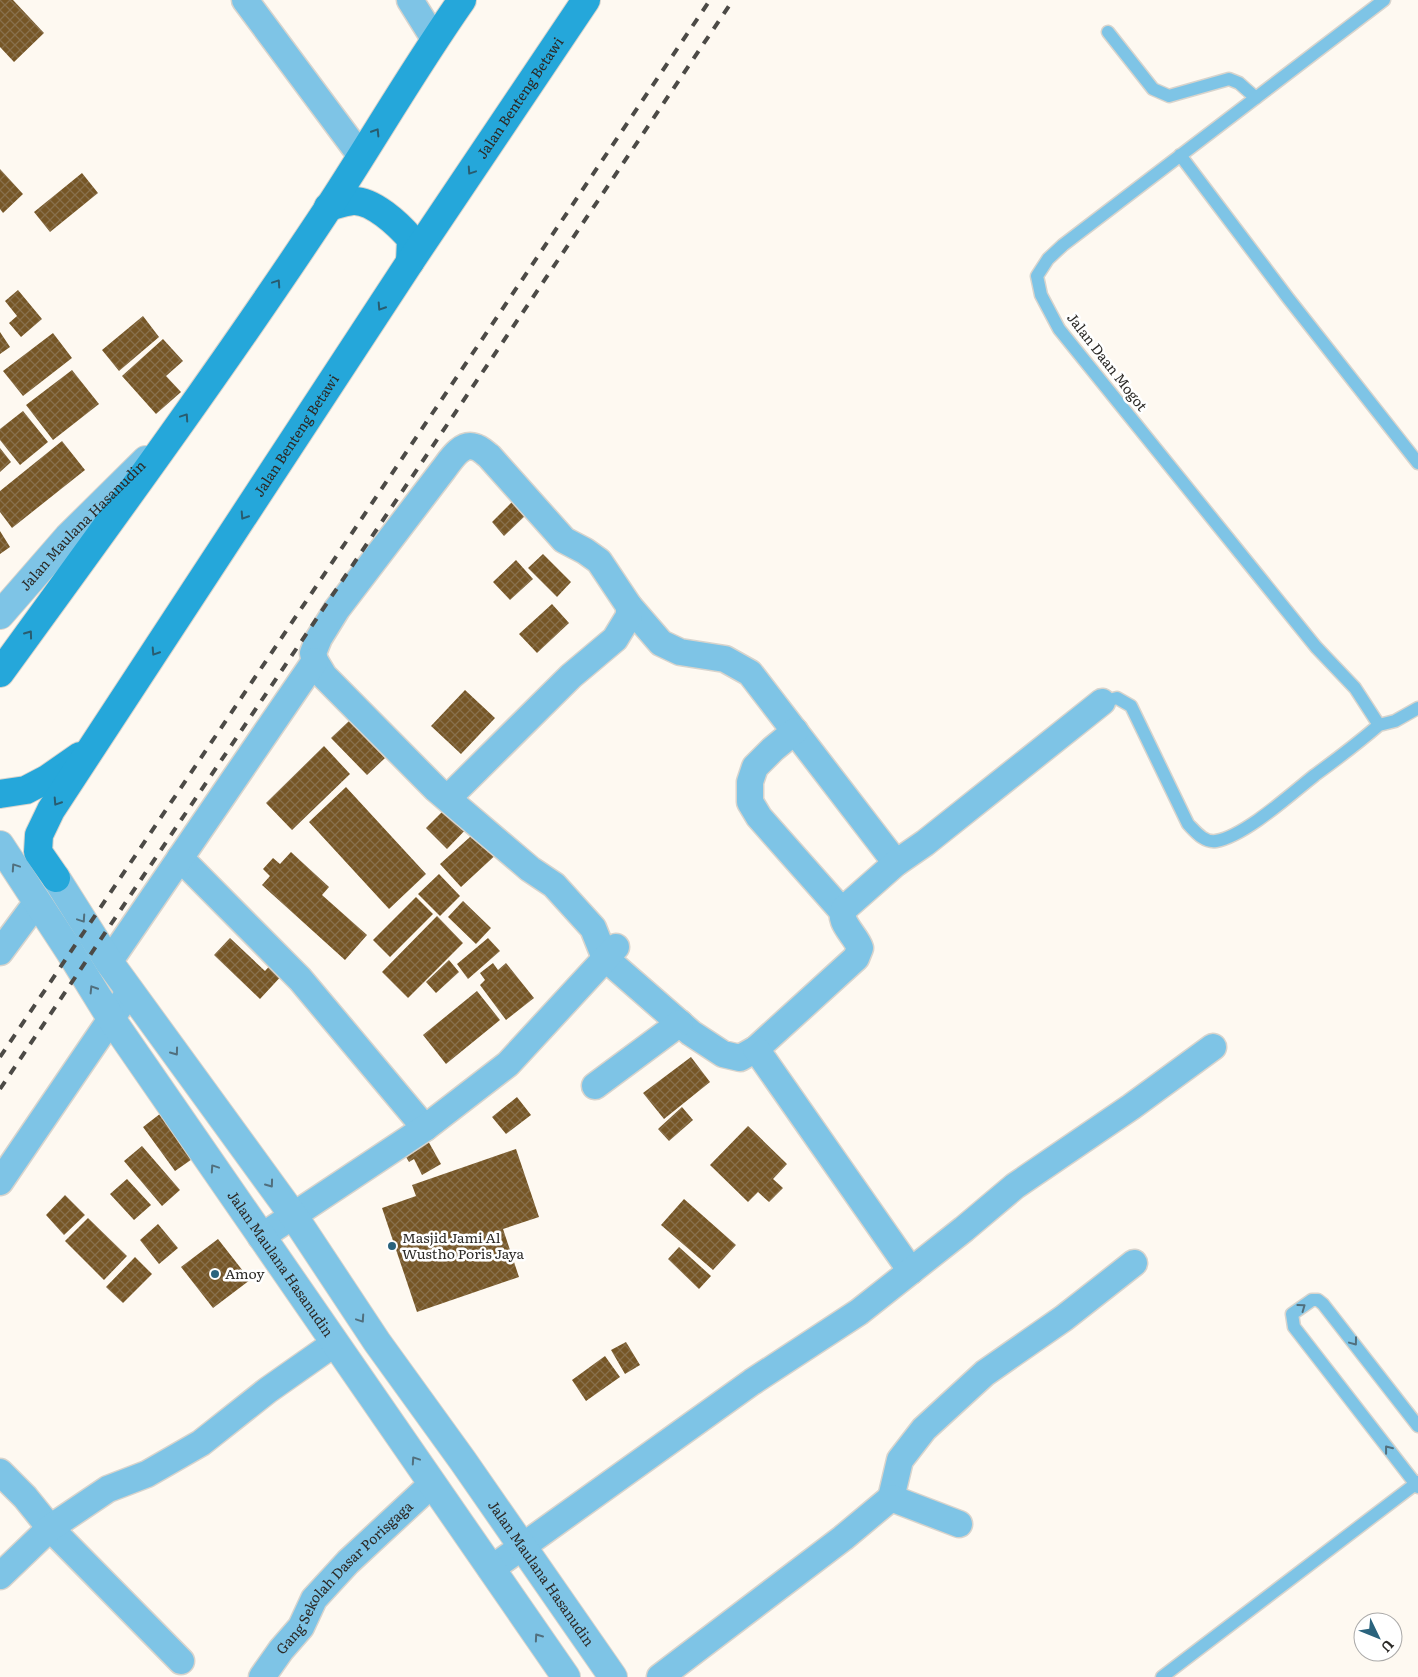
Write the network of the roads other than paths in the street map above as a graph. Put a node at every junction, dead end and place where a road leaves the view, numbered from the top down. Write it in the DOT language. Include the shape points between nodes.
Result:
graph roads {
  1 [pos="245,0"];
  2 [pos="410,0"];
  3 [pos="462,0"];
  4 [pos="586,0"];
  5 [pos="1384,0"];
  6 [pos="1108,32"];
  7 [pos="435,40"];
  8 [pos="1256,98"];
  9 [pos="1180,155"];
  10 [pos="361,156"];
  11 [pos="328,207"];
  12 [pos="410,262"];
  13 [pos="170,439"];
  14 [pos="1418,463"];
  15 [pos="629,606"];
  16 [pos="0,615"];
  17 [pos="315,660"];
  18 [pos="0,673"];
  19 [pos="1102,702"];
  20 [pos="1417,710"];
  21 [pos="1379,725"];
  22 [pos="795,731"];
  23 [pos="93,746"];
  24 [pos="0,794"];
  25 [pos="448,798"];
  26 [pos="0,845"];
  27 [pos="180,858"];
  28 [pos="896,863"];
  29 [pos="56,878"];
  30 [pos="37,902"];
  31 [pos="843,912"];
  32 [pos="612,951"];
  33 [pos="0,952"];
  34 [pos="109,962"];
  35 [pos="130,991"];
  36 [pos="112,1020"];
  37 [pos="680,1023"];
  38 [pos="1213,1046"];
  39 [pos="756,1049"];
  40 [pos="595,1086"];
  41 [pos="425,1128"];
  42 [pos="0,1182"];
  43 [pos="293,1215"];
  44 [pos="261,1237"];
  45 [pos="1134,1263"];
  46 [pos="911,1271"];
  47 [pos="335,1343"];
  48 [pos="1418,1426"];
  49 [pos="0,1472"];
  50 [pos="432,1484"];
  51 [pos="1417,1484"];
  52 [pos="890,1498"];
  53 [pos="959,1524"];
  54 [pos="50,1528"];
  55 [pos="528,1543"];
  56 [pos="491,1569"];
  57 [pos="0,1576"];
  58 [pos="181,1662"];
  59 [pos="661,1676"];
  60 [pos="262,1677"];
  61 [pos="566,1677"];
  62 [pos="613,1677"];
  63 [pos="1162,1677"];
  1 -- 10 [label="street"];
  2 -- 7 [label="street"];
  3 -- 7 [label="main road"];
  4 -- 12 [label="main road, Jalan Benteng Betawi, one-way"];
  5 -- 8 [label="lane, Jalan Daan Mogot"];
  6 -- 8 [label="lane" via="1153,89 1169,96 1229,78"];
  10 -- 7 [label="main road, one-way"];
  8 -- 9 [label="lane, Jalan Daan Mogot"];
  9 -- 14 [label="lane"];
  9 -- 21 [label="lane, Jalan Daan Mogot" via="1048,259 1038,276 1041,296 1059,329 1316,647 1356,688"];
  10 -- 11 [label="main road"];
  11 -- 12 [label="main road" via="353,201 375,208 411,239"];
  13 -- 11 [label="main road, one-way"];
  12 -- 23 [label="main road, Jalan Benteng Betawi, one-way"];
  13 -- 16 [label="street, Jalan Maulana Hasanudin" via="68,537"];
  18 -- 13 [label="main road, one-way"];
  15 -- 17 [label="street" via="599,561 564,540 489,456 474,446 466,447 443,470 337,609 319,638"];
  15 -- 22 [label="street" via="662,642 680,652 725,659 750,673"];
  15 -- 25 [label="street" via="629,616 615,639 571,676"];
  17 -- 25 [label="street" via="324,676"];
  17 -- 27 [label="street"];
  19 -- 21 [label="lane" via="1118,698 1131,706 1188,824 1202,838 1214,841 1235,835 1271,810"];
  19 -- 28 [label="street"];
  20 -- 21 [label="lane"];
  22 -- 28 [label="street"];
  22 -- 31 [label="street" via="755,767 750,782 750,802 759,817"];
  23 -- 24 [label="main road" via="26,790"];
  23 -- 29 [label="main road, Jalan Benteng Betawi, one-way" via="51,810 39,835 38,852"];
  25 -- 32 [label="street" via="530,869 554,885"];
  30 -- 26 [label="street, Jalan Maulana Hasanudin, one-way"];
  27 -- 34 [label="street"];
  27 -- 41 [label="street" via="300,979"];
  28 -- 31 [label="street"];
  29 -- 34 [label="street, Jalan Maulana Hasanudin, one-way"];
  30 -- 33 [label="street"];
  36 -- 30 [label="street, Jalan Maulana Hasanudin, one-way"];
  31 -- 39 [label="street" via="842,920 860,948 856,958"];
  32 -- 37 [label="street"];
  32 -- 41 [label="street" via="508,1064"];
  34 -- 35 [label="street, Jalan Maulana Hasanudin"];
  35 -- 36 [label="street"];
  35 -- 43 [label="street, Jalan Maulana Hasanudin, one-way"];
  36 -- 42 [label="street"];
  44 -- 36 [label="street, Jalan Maulana Hasanudin, one-way"];
  37 -- 39 [label="street" via="723,1054 740,1058"];
  37 -- 40 [label="street"];
  38 -- 46 [label="street" via="1015,1186"];
  39 -- 46 [label="street"];
  41 -- 43 [label="street"];
  43 -- 44 [label="street"];
  43 -- 55 [label="street, Jalan Maulana Hasanudin, one-way" via="377,1342"];
  44 -- 47 [label="street, Jalan Maulana Hasanudin"];
  45 -- 52 [label="street" via="1064,1318 985,1373 924,1428 900,1460"];
  46 -- 55 [label="street" via="859,1312 744,1388"];
  50 -- 47 [label="street, Jalan Maulana Hasanudin, one-way"];
  47 -- 54 [label="street" via="201,1442 147,1474 108,1489"];
  51 -- 48 [label="lane, one-way" via="1294,1327 1292,1314 1312,1300 1324,1304"];
  49 -- 54 [label="street"];
  50 -- 56 [label="street, Jalan Maulana Hasanudin"];
  50 -- 60 [label="street, Gang Sekolah Dasar Porisgaga" via="314,1598 301,1627"];
  51 -- 63 [label="lane"];
  52 -- 53 [label="street"];
  52 -- 59 [label="street" via="843,1538"];
  54 -- 57 [label="street"];
  54 -- 58 [label="street"];
  55 -- 56 [label="street"];
  55 -- 62 [label="street, Jalan Maulana Hasanudin"];
  61 -- 56 [label="street, Jalan Maulana Hasanudin, one-way"];
}
